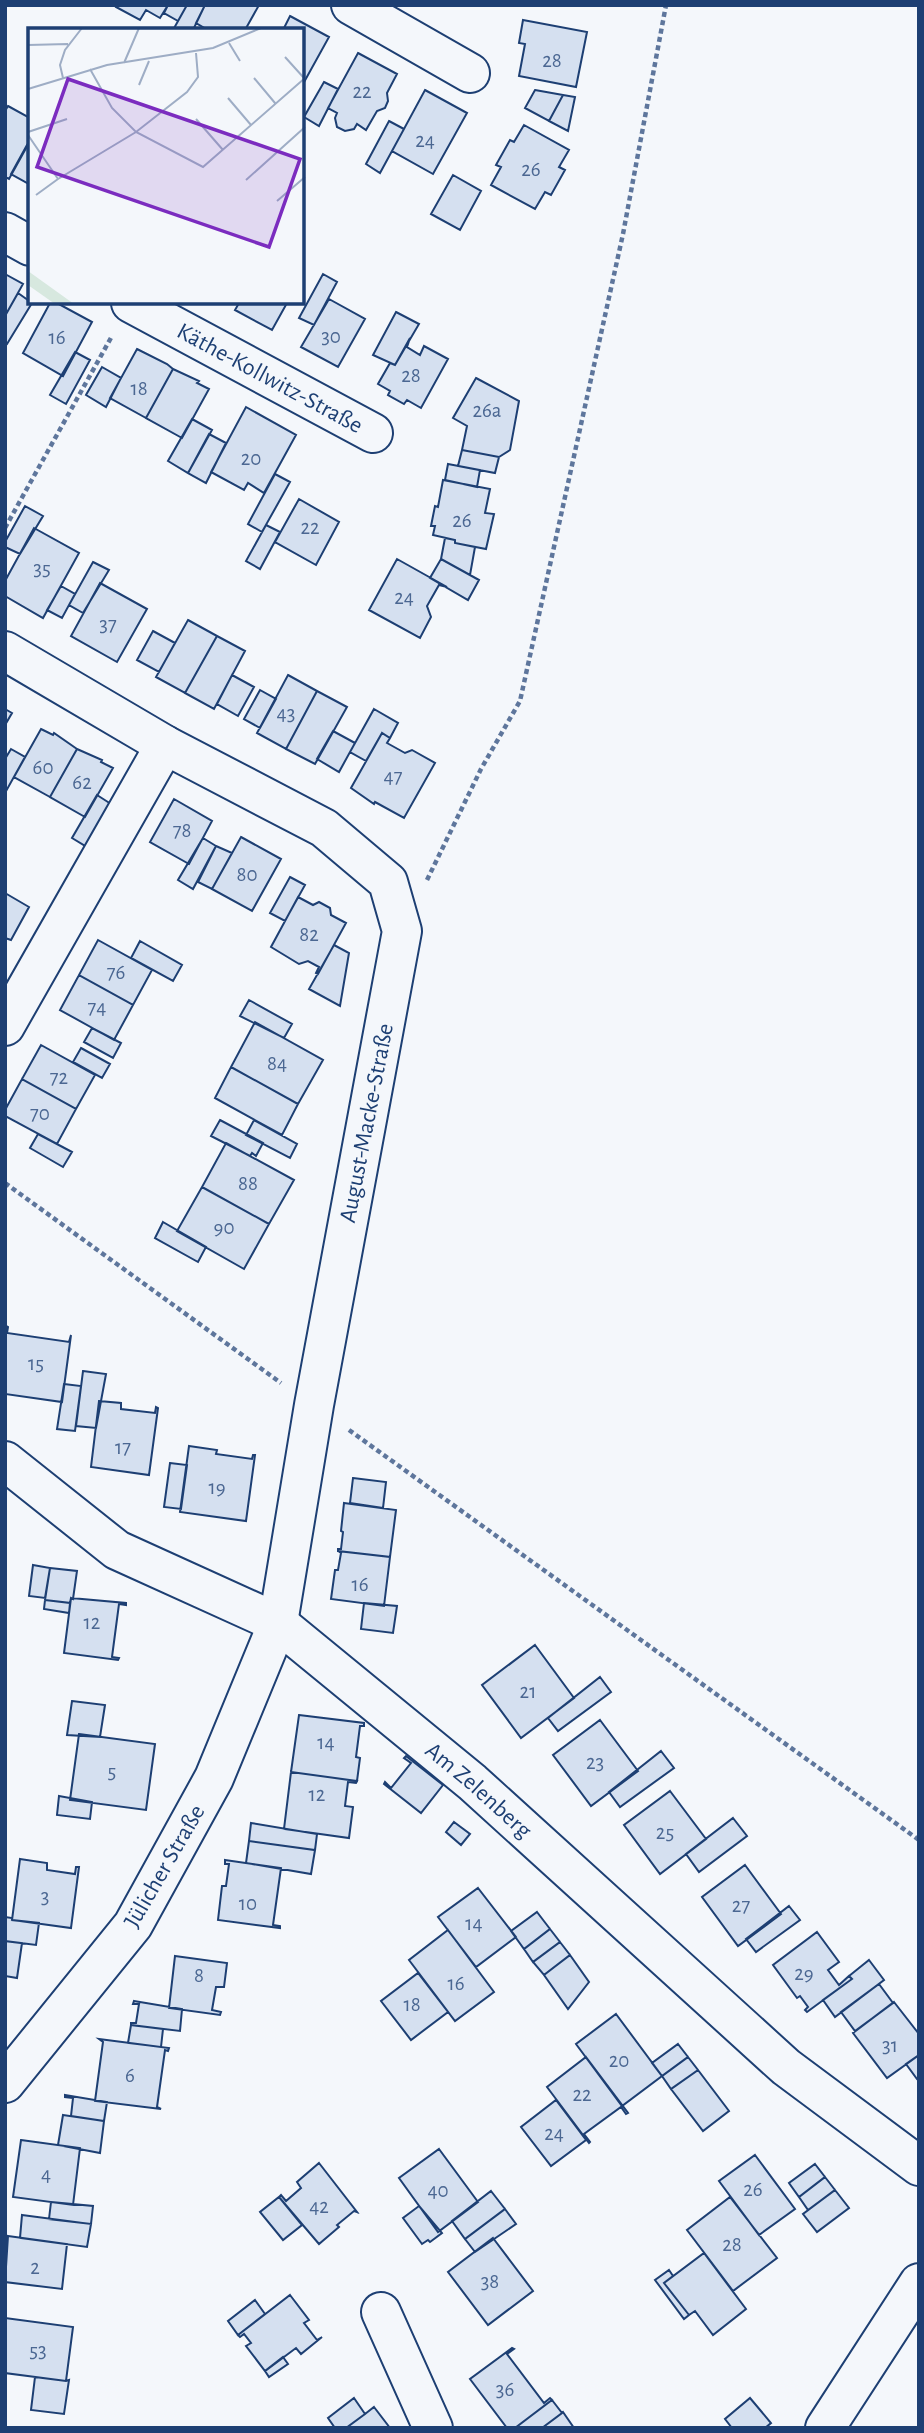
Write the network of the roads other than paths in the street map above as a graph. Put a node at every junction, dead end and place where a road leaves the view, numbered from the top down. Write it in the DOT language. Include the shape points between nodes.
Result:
graph roads {
  1 [pos="351,5"];
  2 [pos="470,73"];
  3 [pos="5,232"];
  4 [pos="28,245"];
  5 [pos="125,315"];
  6 [pos="373,433"];
  7 [pos="5,651"];
  8 [pos="165,745"];
  9 [pos="5,1026"];
  10 [pos="5,1461"];
  11 [pos="278,1623"];
  12 [pos="5,2083"];
  13 [pos="919,2166"];
  14 [pos="919,2283"];
  15 [pos="381,2312"];
  16 [pos="433,2428"];
  17 [pos="824,2428"];
  1 -- 2 [label="street"];
  3 -- 4 [label="street"];
  5 -- 6 [label="street, Käthe-Kollwitz-Straße"];
  7 -- 8 [label="street, August-Macke-Straße"];
  8 -- 9 [label="street"];
  8 -- 11 [label="street, August-Macke-Straße" via="324,828 388,883 402,931"];
  10 -- 11 [label="street, Am Zelenberg" via="117,1550"];
  11 -- 12 [label="street, Jülicher Straße" via="214,1778 133,1926"];
  11 -- 13 [label="street, Am Zelenberg" via="471,1782 786,2067"];
  14 -- 17 [label="street"];
  15 -- 16 [label="street"];
}
